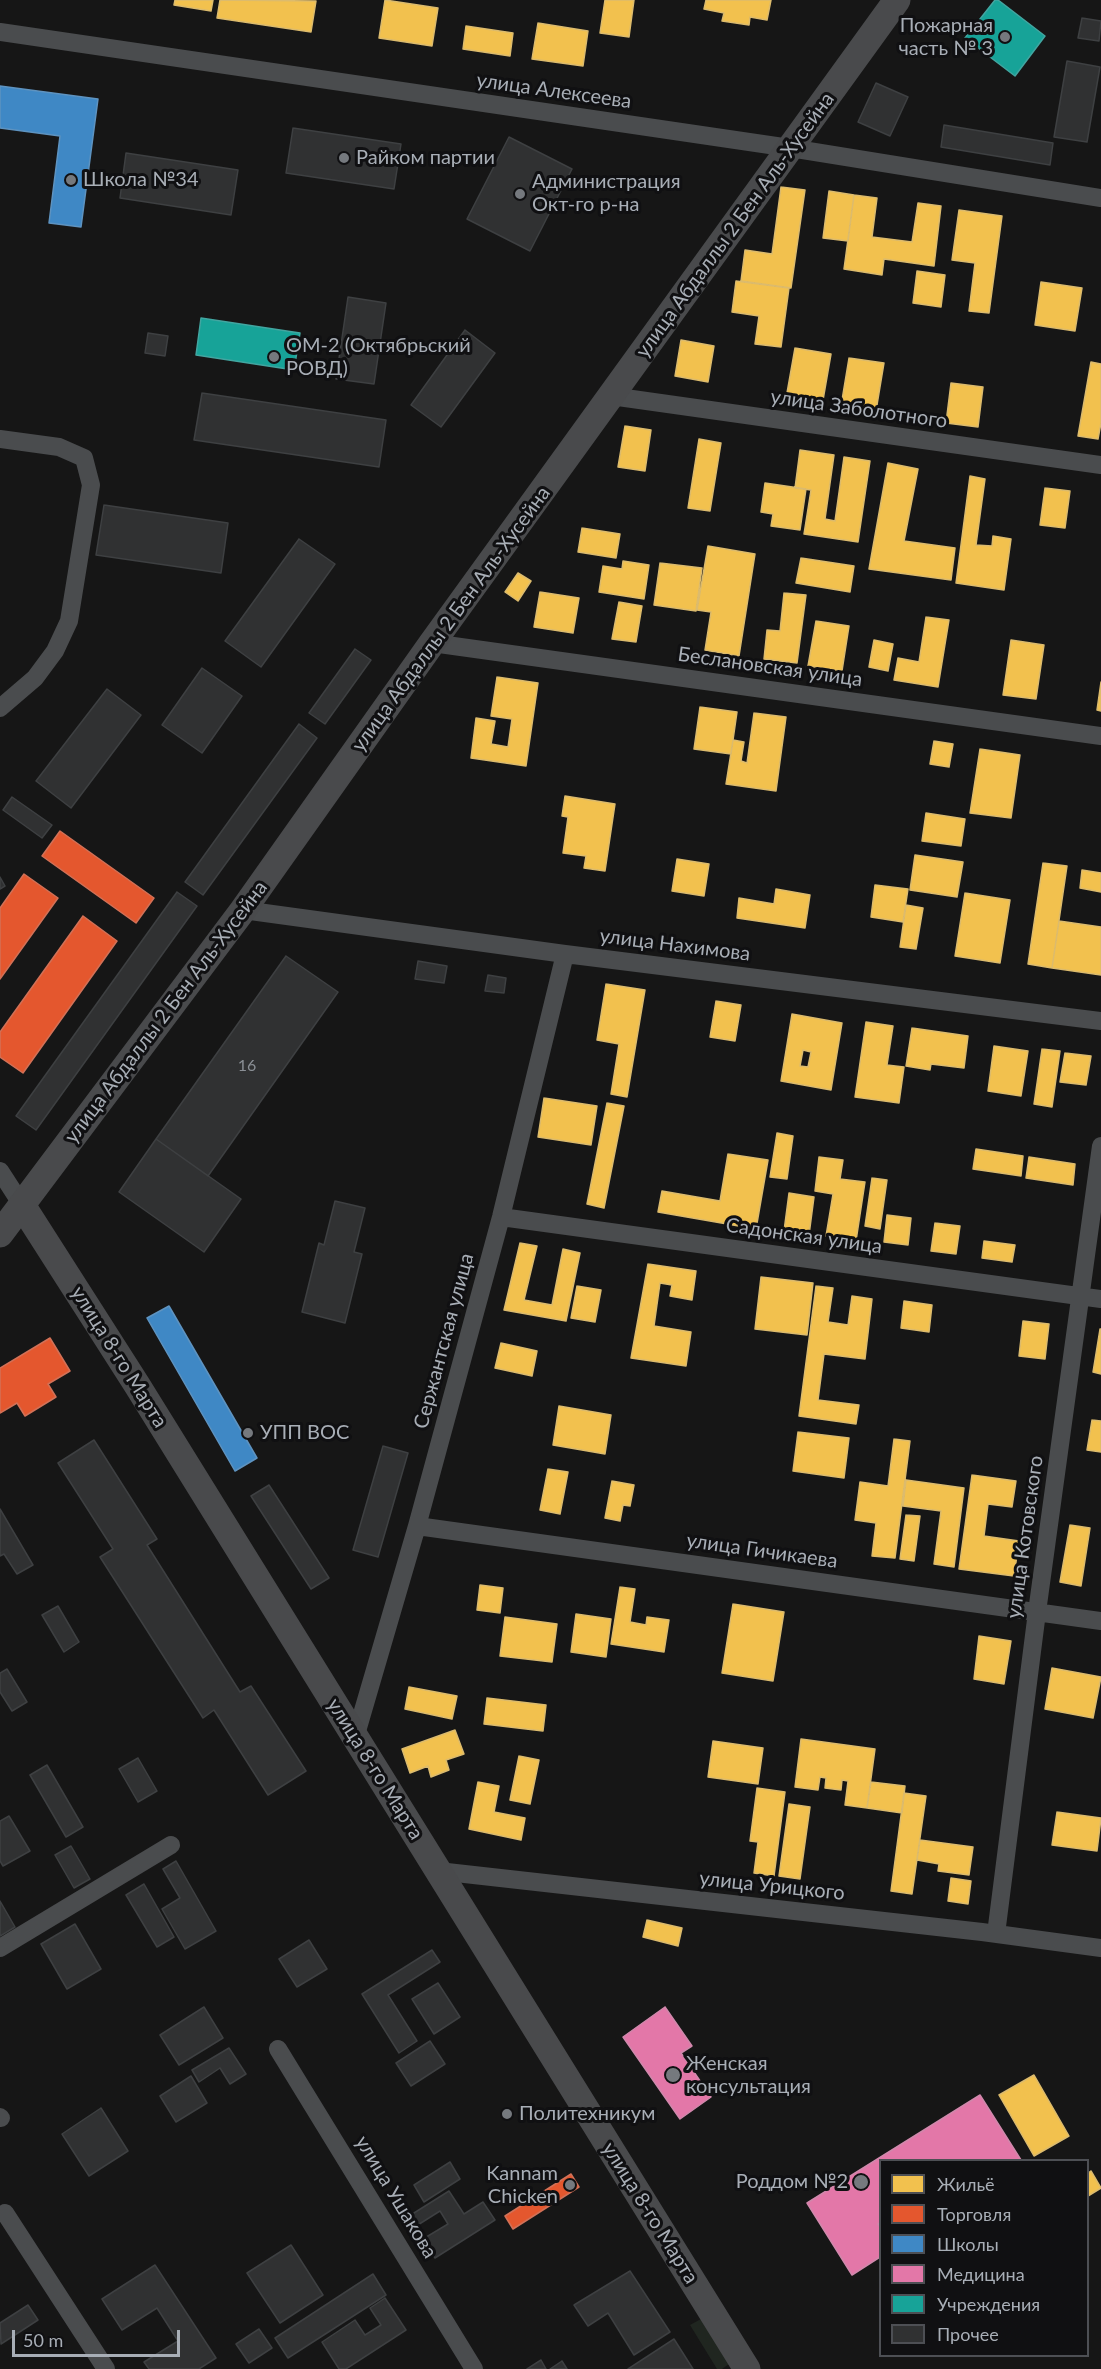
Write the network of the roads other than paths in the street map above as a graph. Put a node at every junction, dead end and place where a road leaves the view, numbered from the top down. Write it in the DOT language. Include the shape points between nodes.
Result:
graph roads {
  1 [pos="897,0"];
  2 [pos="0,32"];
  3 [pos="790,148"];
  4 [pos="1101,198"];
  5 [pos="611,396"];
  6 [pos="0,439"];
  7 [pos="1101,465"];
  8 [pos="432,643"];
  9 [pos="0,708"];
  10 [pos="1101,736"];
  11 [pos="243,910"];
  12 [pos="565,954"];
  13 [pos="1101,1021"];
  14 [pos="1101,1146"];
  15 [pos="0,1171"];
  16 [pos="22,1205"];
  17 [pos="501,1217"];
  18 [pos="0,1234"];
  19 [pos="1081,1296"];
  20 [pos="1101,1299"];
  21 [pos="417,1526"];
  22 [pos="1037,1612"];
  23 [pos="1101,1621"];
  24 [pos="355,1738"];
  25 [pos="171,1845"];
  26 [pos="438,1871"];
  27 [pos="996,1934"];
  28 [pos="0,1948"];
  29 [pos="1101,1948"];
  30 [pos="278,2049"];
  31 [pos="5,2213"];
  32 [pos="106,2369"];
  33 [pos="474,2369"];
  34 [pos="747,2369"];
  1 -- 3 [label="main road, улица Абдаллы 2 Бен Аль-Хусейна"];
  2 -- 3 [label="street, улица Алексеева"];
  3 -- 4 [label="street, улица Алексеева"];
  3 -- 5 [label="main road, улица Абдаллы 2 Бен Аль-Хусейна"];
  5 -- 7 [label="street, улица Заболотного"];
  5 -- 8 [label="main road, улица Абдаллы 2 Бен Аль-Хусейна"];
  6 -- 9 [label="street" via="59,447 84,458 91,485 69,621 55,651 34,678"];
  8 -- 10 [label="street, Беслановская улица"];
  8 -- 11 [label="main road, улица Абдаллы 2 Бен Аль-Хусейна"];
  11 -- 12 [label="street, улица Нахимова"];
  11 -- 16 [label="main road, улица Абдаллы 2 Бен Аль-Хусейна"];
  12 -- 13 [label="street, улица Нахимова"];
  12 -- 17 [label="street, Сержантская улица"];
  14 -- 19 [label="street, улица Котовского"];
  15 -- 16 [label="street, улица 8-го Марта"];
  16 -- 18 [label="main road, улица Абдаллы 2 Бен Аль-Хусейна"];
  16 -- 24 [label="main road, улица 8-го Марта"];
  17 -- 19 [label="street, Садонская улица"];
  17 -- 21 [label="street, Сержантская улица"];
  19 -- 20 [label="street, Садонская улица"];
  19 -- 22 [label="street, улица Котовского"];
  21 -- 22 [label="street, улица Гичикаева"];
  21 -- 24 [label="street, Сержантская улица"];
  22 -- 23 [label="street, улица Гичикаева"];
  22 -- 27 [label="street, улица Котовского"];
  24 -- 26 [label="main road, улица 8-го Марта"];
  25 -- 28 [label="street"];
  26 -- 27 [label="street, улица Урицкого"];
  26 -- 34 [label="main road, улица 8-го Марта"];
  27 -- 29 [label="street, улица Урицкого"];
  30 -- 33 [label="street, улица Ушакова"];
  31 -- 32 [label="street"];
}
